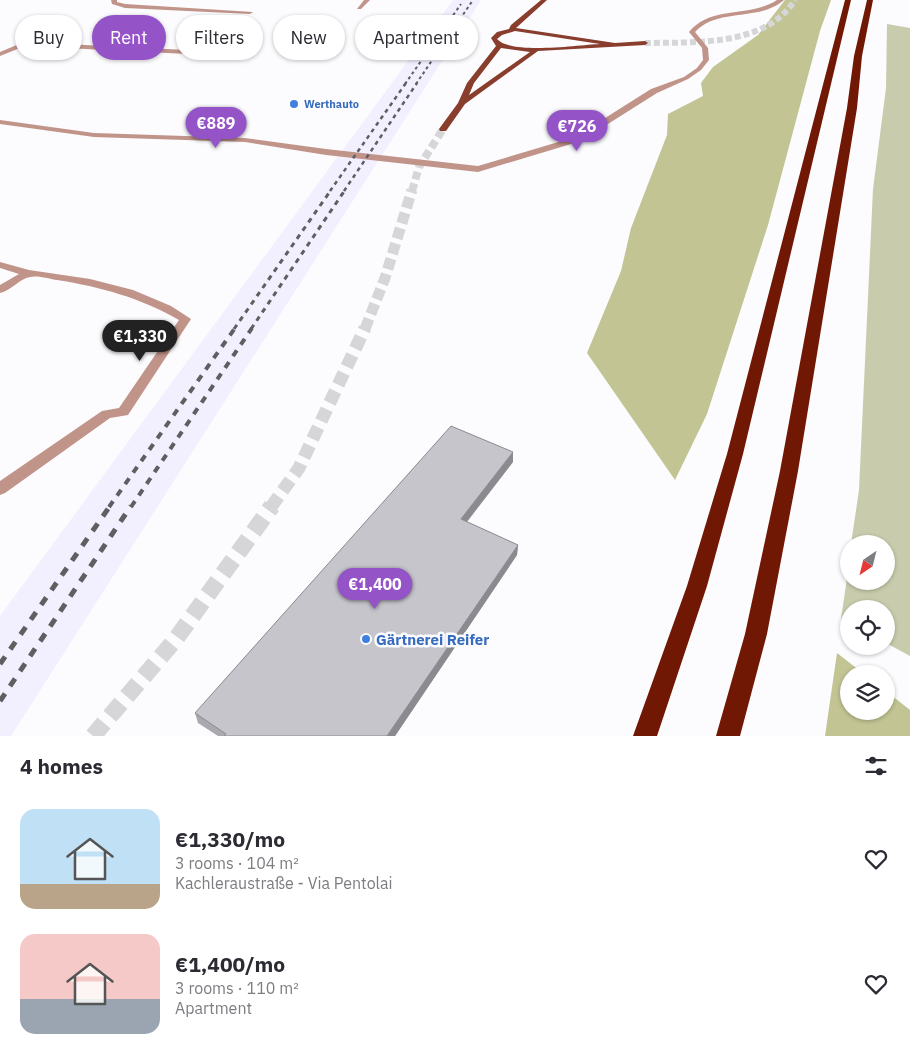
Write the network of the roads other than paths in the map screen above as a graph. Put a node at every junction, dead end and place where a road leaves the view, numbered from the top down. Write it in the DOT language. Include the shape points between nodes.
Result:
graph roads {
  1 [pos="114,0"];
  2 [pos="367,0"];
  3 [pos="544,0"];
  4 [pos="781,0"];
  5 [pos="848,0"];
  6 [pos="870,0"];
  7 [pos="359,8"];
  8 [pos="250,12"];
  9 [pos="536,22"];
  10 [pos="512,30"];
  11 [pos="555,37"];
  12 [pos="612,43"];
  13 [pos="645,43"];
  14 [pos="499,46"];
  15 [pos="547,48"];
  16 [pos="536,50"];
  17 [pos="176,52"];
  18 [pos="0,54"];
  19 [pos="462,103"];
  20 [pos="0,122"];
  21 [pos="443,128"];
  22 [pos="0,265"];
  23 [pos="28,273"];
  24 [pos="0,290"];
  25 [pos="0,488"];
  26 [pos="645,736"];
  27 [pos="728,736"];
  1 -- 8 [label="street" via="114,3 125,6"];
  2 -- 7 [label="street"];
  3 -- 9 [label="main road"];
  4 -- 20 [label="street" via="764,11 707,20 695,27 692,32 705,48 706,60 699,69 654,91 578,140 478,169 245,140 94,135"];
  5 -- 26 [label="highway" via="735,454 697,586"];
  6 -- 27 [label="highway" via="789,470 756,634"];
  9 -- 10 [label="main road"];
  9 -- 10 [label="main road" via="513,26"];
  9 -- 11 [label="main road"];
  10 -- 14 [label="main road" via="493,38"];
  11 -- 12 [label="main road"];
  11 -- 15 [label="main road" via="555,45"];
  12 -- 13 [label="main road"];
  12 -- 15 [label="main road"];
  14 -- 16 [label="main road"];
  14 -- 19 [label="main road" via="471,83"];
  15 -- 16 [label="main road"];
  16 -- 19 [label="main road"];
  17 -- 18 [label="street" via="24,44"];
  19 -- 21 [label="main road"];
  22 -- 23 [label="street"];
  23 -- 24 [label="street"];
  23 -- 25 [label="street" via="89,281 130,293 185,319 123,412 107,414"];
}
